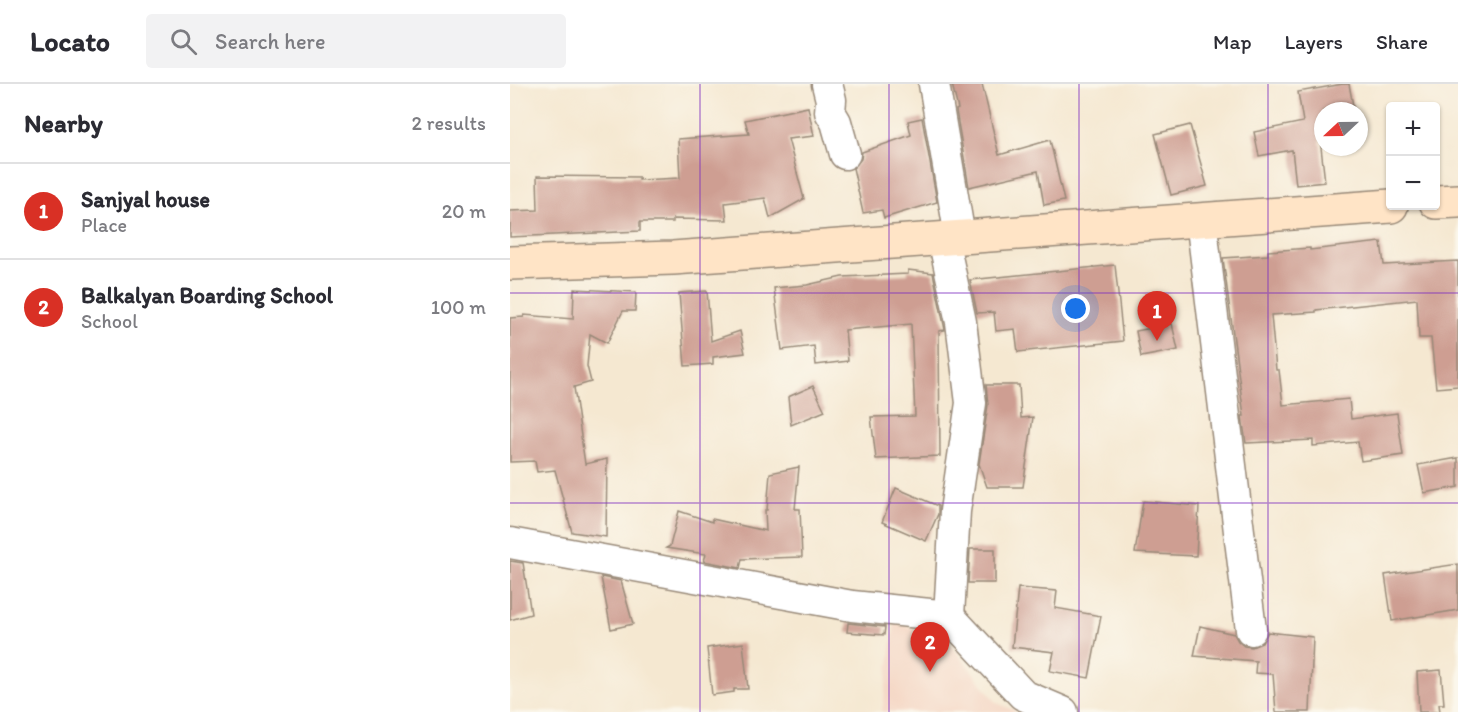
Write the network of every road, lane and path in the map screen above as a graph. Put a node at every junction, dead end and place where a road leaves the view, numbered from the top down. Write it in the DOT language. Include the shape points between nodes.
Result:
graph roads {
  1 [pos="827,84"];
  2 [pos="934,84"];
  3 [pos="845,154"];
  4 [pos="1458,201"];
  5 [pos="1440,202"];
  6 [pos="1386,206"];
  7 [pos="1202,219"];
  8 [pos="952,238"];
  9 [pos="510,263"];
  10 [pos="510,543"];
  11 [pos="949,616"];
  12 [pos="1251,630"];
  13 [pos="1063,712"];
  1 -- 3 [label="street" via="830,112"];
  2 -- 8 [label="street"];
  4 -- 5 [label="street"];
  6 -- 7 [label="street"];
  7 -- 8 [label="street"];
  7 -- 12 [label="street"];
  8 -- 9 [label="street" via="673,258"];
  8 -- 11 [label="street" via="971,404 955,511"];
  10 -- 11 [label="street" via="852,606"];
  11 -- 13 [label="street" via="1023,695"];
}
